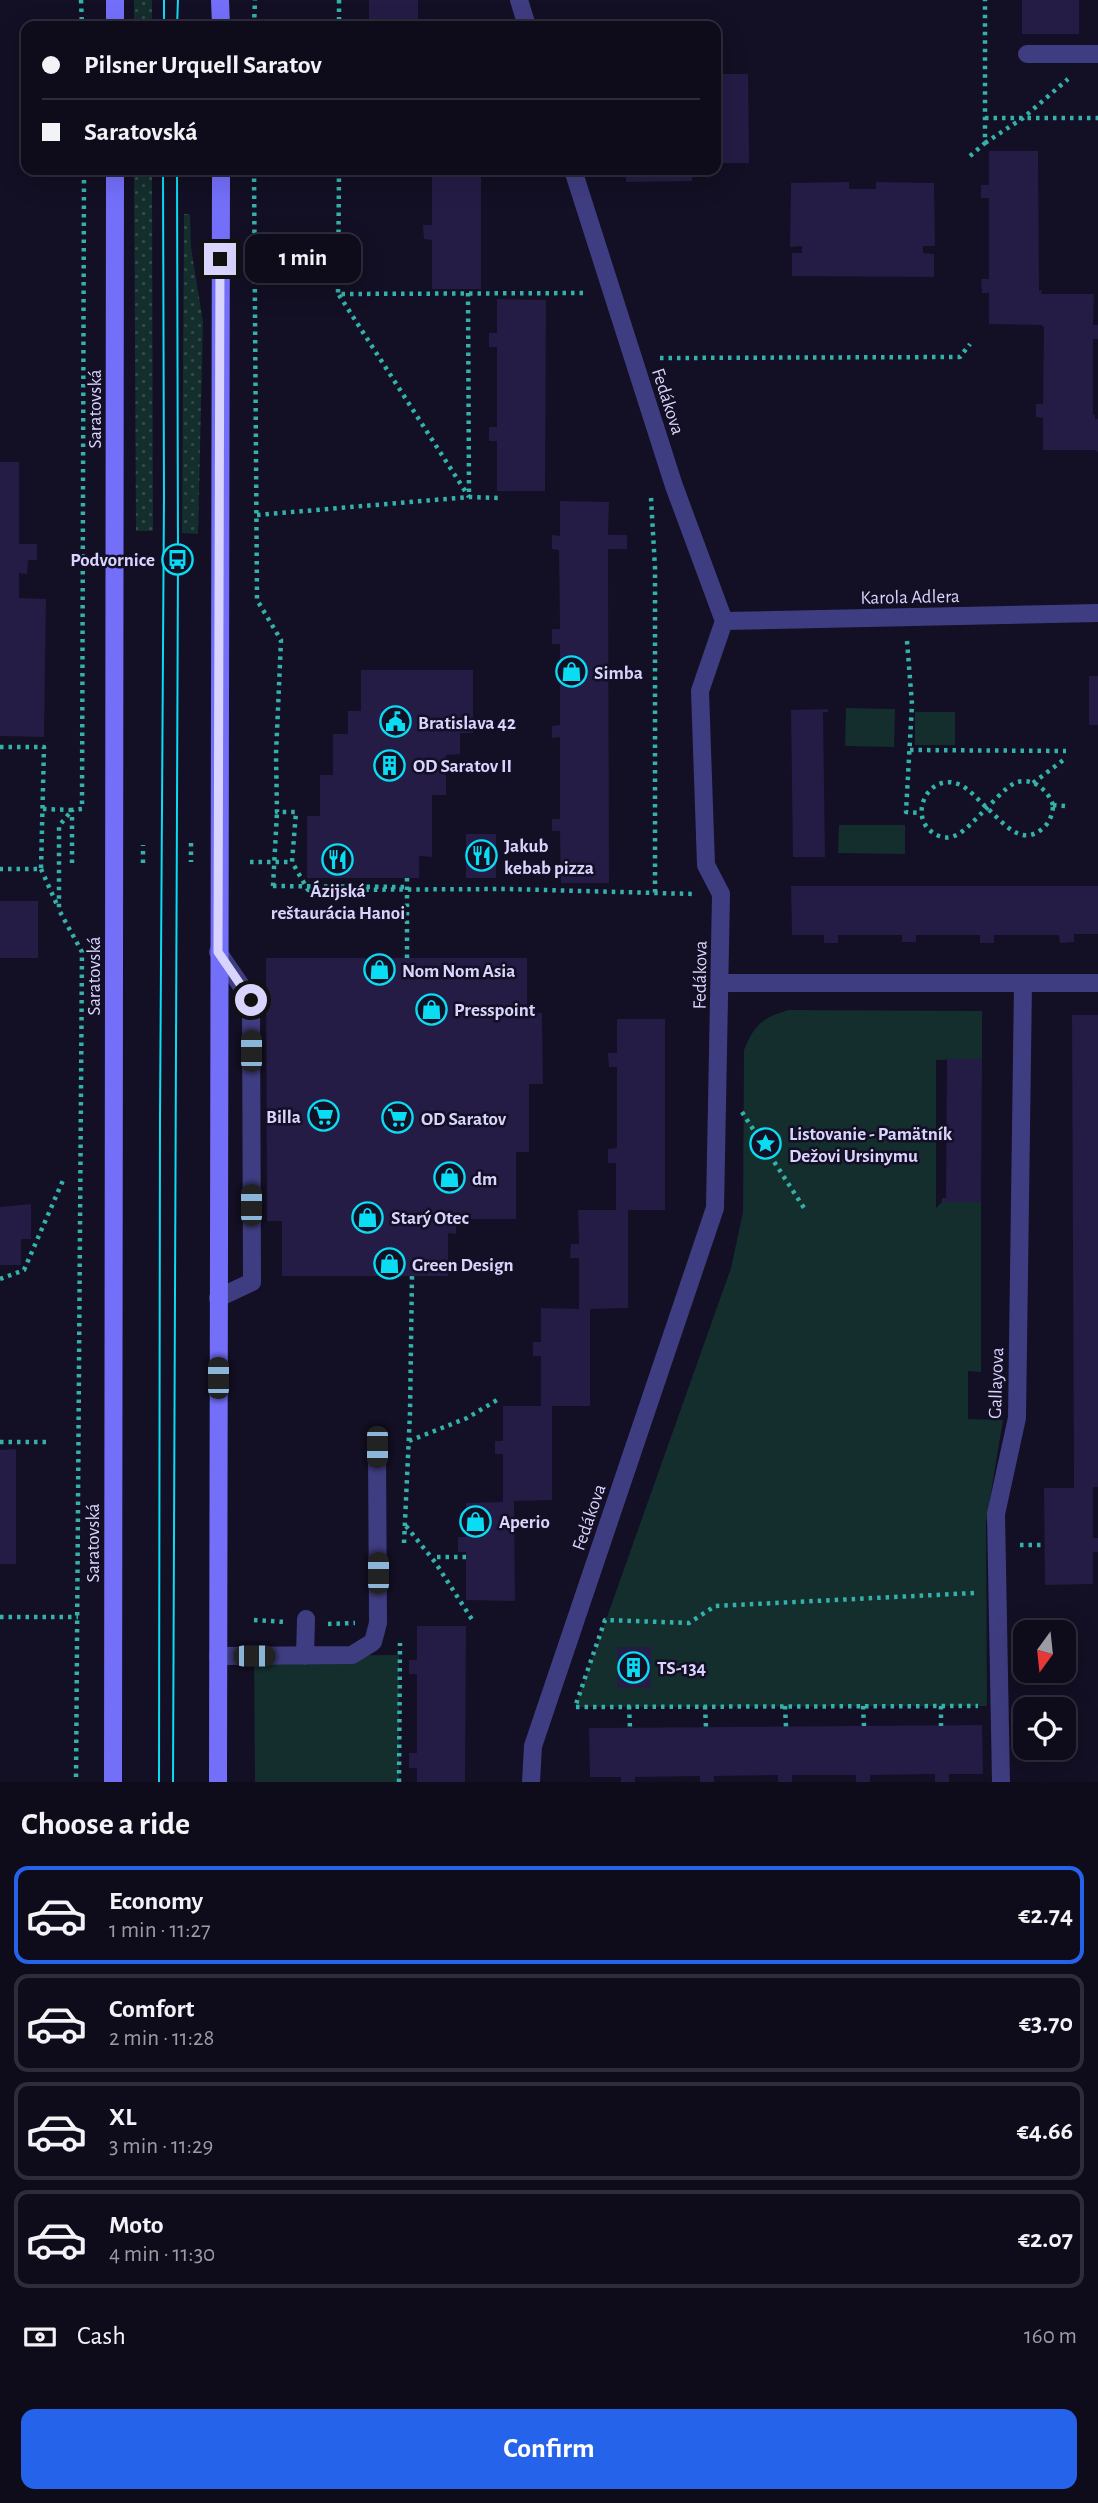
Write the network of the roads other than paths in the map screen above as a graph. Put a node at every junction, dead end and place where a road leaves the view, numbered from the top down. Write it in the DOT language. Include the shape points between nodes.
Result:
graph roads {
  1 [pos="115,0"];
  2 [pos="220,0"];
  3 [pos="519,0"];
  4 [pos="115,21"];
  5 [pos="221,21"];
  6 [pos="525,21"];
  7 [pos="1027,54"];
  8 [pos="1098,54"];
  9 [pos="115,175"];
  10 [pos="221,175"];
  11 [pos="575,175"];
  12 [pos="1098,613"];
  13 [pos="724,621"];
  14 [pos="218,952"];
  15 [pos="720,983"];
  16 [pos="1023,983"];
  17 [pos="1098,983"];
  18 [pos="218,1298"];
  19 [pos="377,1447"];
  20 [pos="306,1619"];
  21 [pos="218,1656"];
  22 [pos="305,1656"];
  23 [pos="113,1782"];
  24 [pos="218,1782"];
  25 [pos="531,1782"];
  26 [pos="1001,1782"];
  1 -- 4 [label="main road"];
  2 -- 5 [label="main road"];
  3 -- 6 [label="street"];
  7 -- 8 [label="street"];
  9 -- 23 [label="main road, Saratovská"];
  10 -- 14 [label="main road"];
  11 -- 13 [label="street, Fedákova" via="674,485"];
  12 -- 13 [label="street, Karola Adlera"];
  13 -- 15 [label="street, Fedákova" via="700,691 706,865 721,894"];
  14 -- 18 [label="main road"];
  14 -- 18 [label="street" via="251,1000 252,1282"];
  15 -- 16 [label="street"];
  15 -- 25 [label="street, Fedákova" via="715,1208 533,1746"];
  16 -- 17 [label="street"];
  16 -- 26 [label="street, Gallayova" via="1017,1418 996,1514"];
  18 -- 21 [label="main road"];
  19 -- 22 [label="street" via="378,1623 373,1642 352,1655"];
  20 -- 22 [label="street"];
  21 -- 22 [label="street"];
  21 -- 24 [label="main road"];
}
